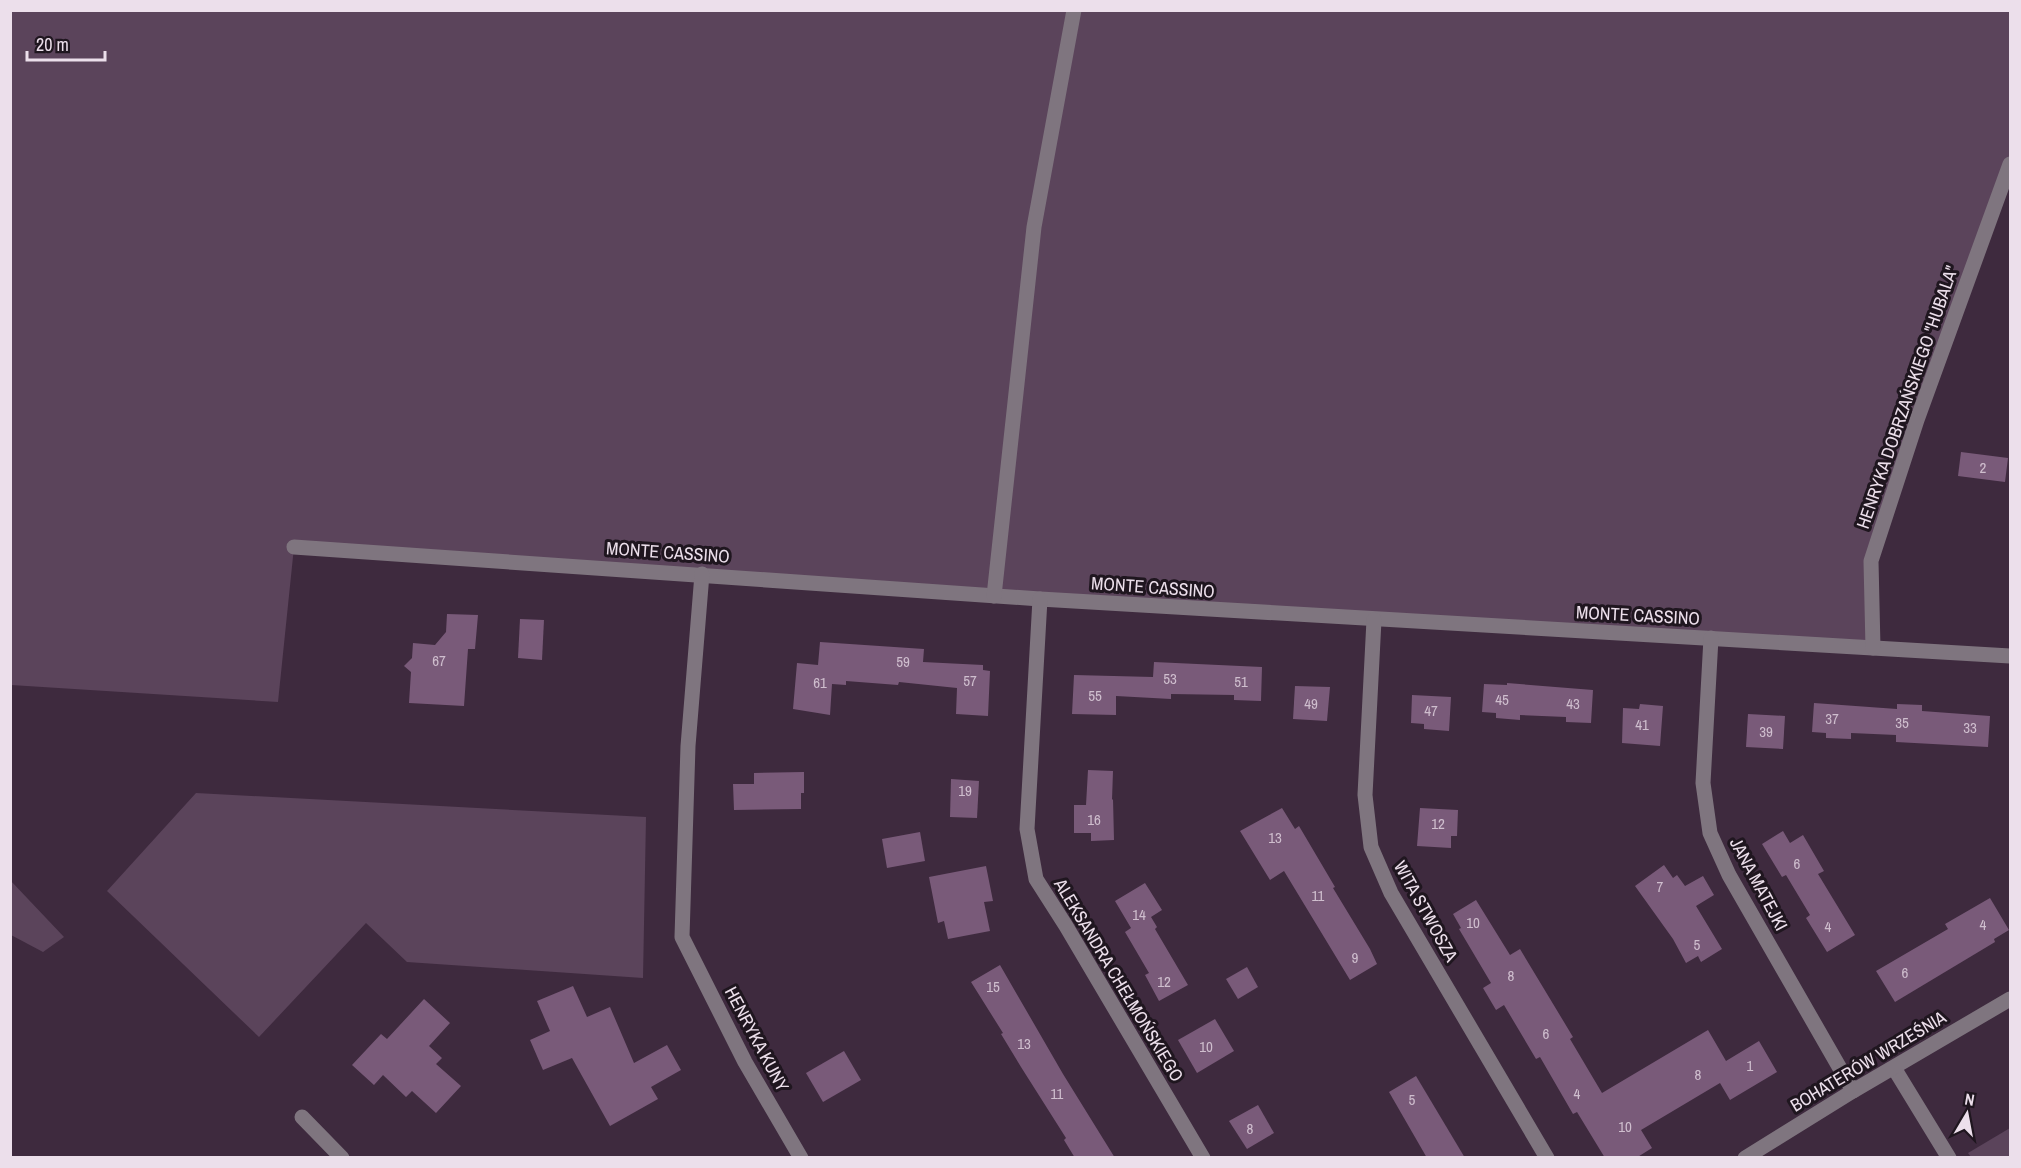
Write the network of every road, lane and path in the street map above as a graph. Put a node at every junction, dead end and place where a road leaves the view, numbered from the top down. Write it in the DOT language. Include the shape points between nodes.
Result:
graph roads {
  1 [pos="1074,10"];
  2 [pos="2010,164"];
  3 [pos="294,546"];
  4 [pos="702,574"];
  5 [pos="993,596"];
  6 [pos="1040,599"];
  7 [pos="1374,620"];
  8 [pos="1711,638"];
  9 [pos="1873,648"];
  10 [pos="2010,656"];
  11 [pos="2010,999"];
  12 [pos="1894,1068"];
  13 [pos="1853,1091"];
  14 [pos="302,1117"];
  15 [pos="1750,1156"];
  16 [pos="342,1158"];
  17 [pos="801,1158"];
  18 [pos="1203,1158"];
  19 [pos="1547,1158"];
  20 [pos="1949,1158"];
  1 -- 5 [label="street" via="1034,227"];
  2 -- 9 [label="street, HENRYKA DOBRZAŃSKIEGO \"HUBALA\"" via="1917,420 1871,561"];
  3 -- 4 [label="street, MONTE CASSINO"];
  4 -- 5 [label="street, MONTE CASSINO"];
  4 -- 17 [label="street, HENRYKA KUNY" via="688,746 682,937 745,1062"];
  5 -- 6 [label="street, MONTE CASSINO"];
  6 -- 7 [label="street, MONTE CASSINO"];
  6 -- 18 [label="street, ALEKSANDRA CHEŁMOŃSKIEGO" via="1027,829 1036,879"];
  7 -- 8 [label="street, MONTE CASSINO"];
  7 -- 19 [label="street, WITA STWOSZA" via="1365,795 1371,847 1391,893"];
  8 -- 9 [label="street, MONTE CASSINO"];
  8 -- 13 [label="street, JANA MATEJKI" via="1703,783 1710,833 1729,876"];
  9 -- 10 [label="street, MONTE CASSINO"];
  11 -- 12 [label="street, BOHATERÓW WRZEŚNIA"];
  12 -- 13 [label="street, BOHATERÓW WRZEŚNIA"];
  12 -- 20 [label="street"];
  13 -- 15 [label="street, BOHATERÓW WRZEŚNIA"];
  14 -- 16 [label="street"];
}
